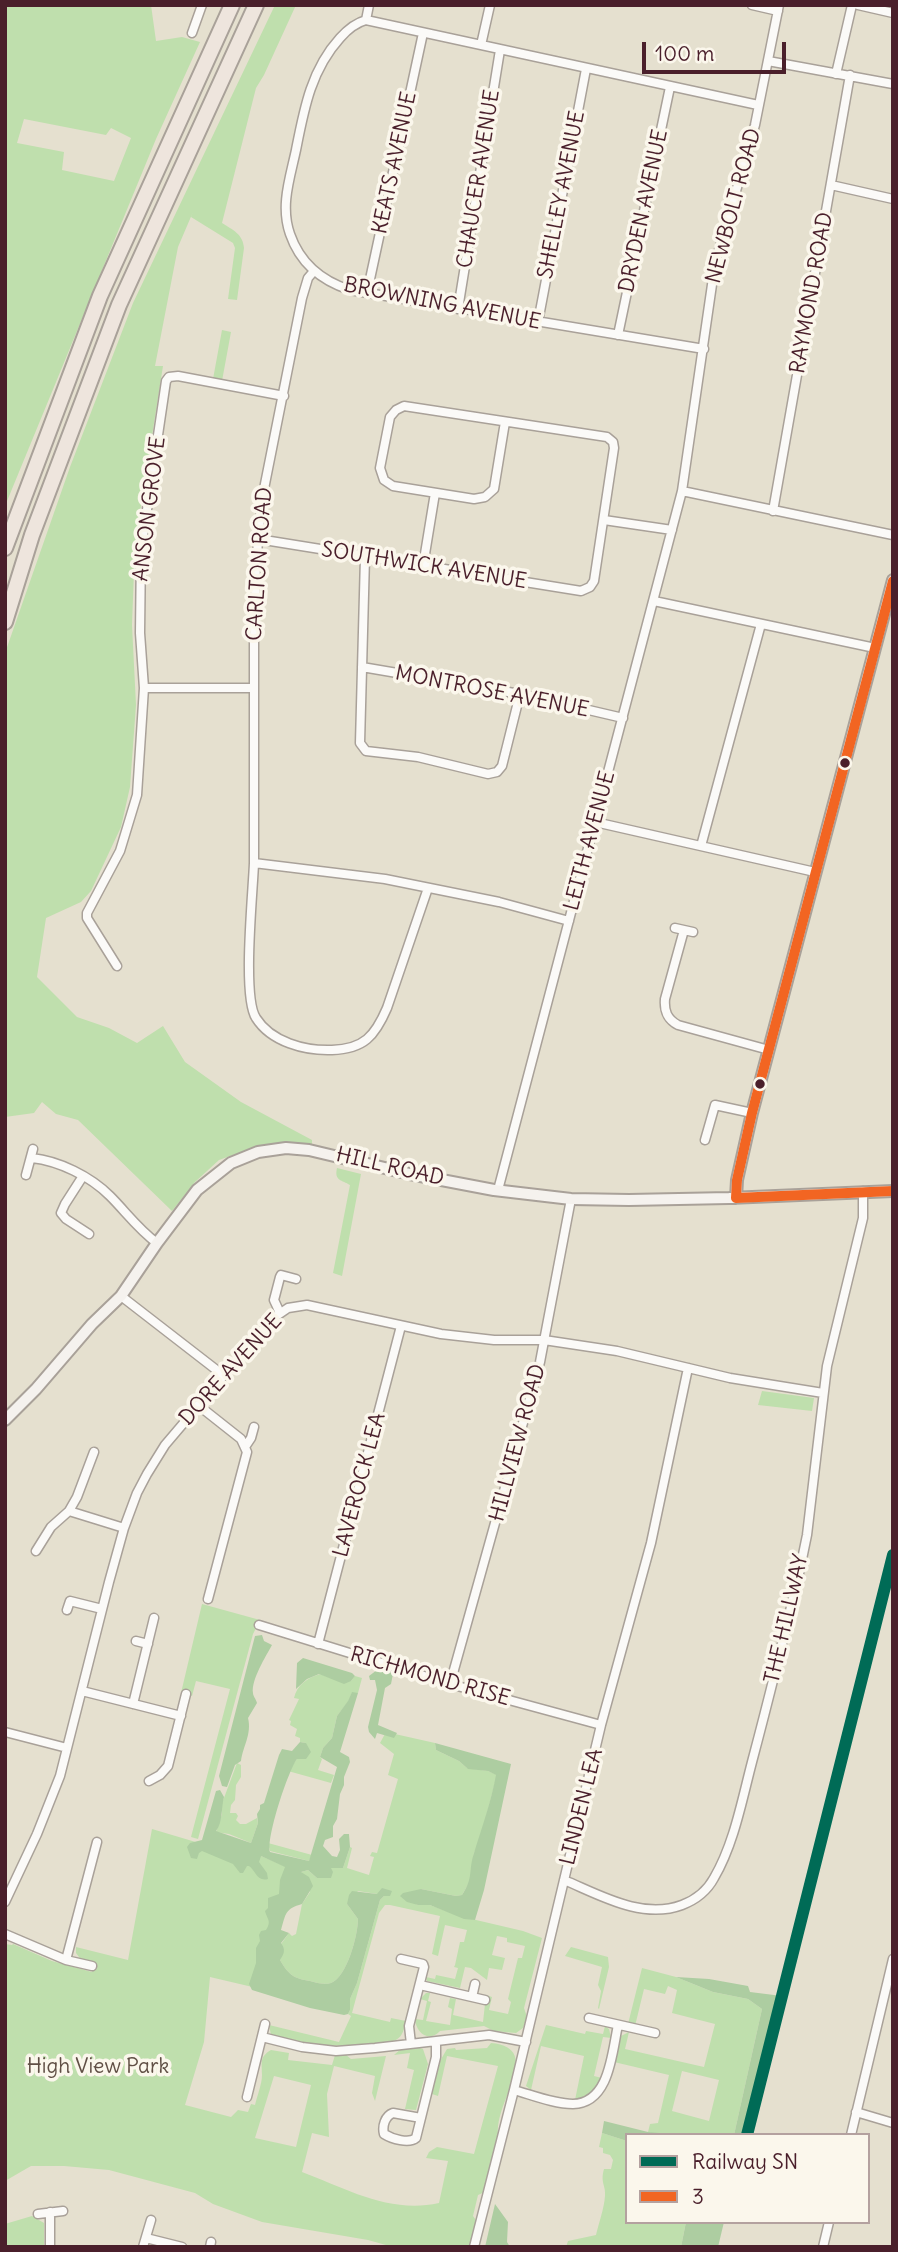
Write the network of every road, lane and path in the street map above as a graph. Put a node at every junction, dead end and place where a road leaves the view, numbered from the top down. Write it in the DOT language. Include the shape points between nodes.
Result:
graph roads {
  1 [pos="202,5"];
  2 [pos="232,5"];
  3 [pos="256,5"];
  4 [pos="369,5"];
  5 [pos="490,5"];
  6 [pos="752,5"];
  7 [pos="852,5"];
  8 [pos="859,5"];
  9 [pos="779,8"];
  10 [pos="893,13"];
  11 [pos="366,20"];
  12 [pos="192,33"];
  13 [pos="423,33"];
  14 [pos="481,45"];
  15 [pos="500,50"];
  16 [pos="768,61"];
  17 [pos="586,69"];
  18 [pos="836,74"];
  19 [pos="850,75"];
  20 [pos="893,84"];
  21 [pos="670,87"];
  22 [pos="758,105"];
  23 [pos="831,185"];
  24 [pos="893,199"];
  25 [pos="314,271"];
  26 [pos="368,293"];
  27 [pos="458,309"];
  28 [pos="538,322"];
  29 [pos="618,335"];
  30 [pos="704,349"];
  31 [pos="284,396"];
  32 [pos="505,422"];
  33 [pos="682,491"];
  34 [pos="435,493"];
  35 [pos="773,511"];
  36 [pos="604,520"];
  37 [pos="672,530"];
  38 [pos="893,536"];
  39 [pos="258,539"];
  40 [pos="5,548"];
  41 [pos="365,556"];
  42 [pos="423,566"];
  43 [pos="893,580"];
  44 [pos="654,601"];
  45 [pos="5,622"];
  46 [pos="761,624"];
  47 [pos="875,648"];
  48 [pos="362,667"];
  49 [pos="144,688"];
  50 [pos="253,688"];
  51 [pos="520,694"];
  52 [pos="623,718"];
  53 [pos="595,822"];
  54 [pos="701,846"];
  55 [pos="254,863"];
  56 [pos="815,872"];
  57 [pos="428,888"];
  58 [pos="569,921"];
  59 [pos="684,930"];
  60 [pos="117,965"];
  61 [pos="769,1050"];
  62 [pos="752,1112"];
  63 [pos="705,1140"];
  64 [pos="26,1175"];
  65 [pos="83,1177"];
  66 [pos="498,1190"];
  67 [pos="863,1191"];
  68 [pos="893,1191"];
  69 [pos="736,1198"];
  70 [pos="571,1199"];
  71 [pos="89,1234"];
  72 [pos="157,1243"];
  73 [pos="296,1279"];
  74 [pos="121,1296"];
  75 [pos="280,1313"];
  76 [pos="401,1326"];
  77 [pos="544,1340"];
  78 [pos="688,1368"];
  79 [pos="223,1375"];
  80 [pos="823,1393"];
  81 [pos="198,1405"];
  82 [pos="5,1419"];
  83 [pos="254,1427"];
  84 [pos="245,1447"];
  85 [pos="94,1452"];
  86 [pos="69,1511"];
  87 [pos="124,1528"];
  88 [pos="36,1550"];
  89 [pos="208,1599"];
  90 [pos="102,1609"];
  91 [pos="67,1610"];
  92 [pos="154,1618"];
  93 [pos="258,1626"];
  94 [pos="136,1641"];
  95 [pos="148,1644"];
  96 [pos="318,1644"];
  97 [pos="450,1684"];
  98 [pos="82,1691"];
  99 [pos="186,1694"];
  100 [pos="133,1704"];
  101 [pos="181,1716"];
  102 [pos="601,1726"];
  103 [pos="5,1732"];
  104 [pos="67,1748"];
  105 [pos="149,1781"];
  106 [pos="97,1842"];
  107 [pos="564,1880"];
  108 [pos="5,1902"];
  109 [pos="5,1934"];
  110 [pos="401,1959"];
  111 [pos="66,1960"];
  112 [pos="892,1962"];
  113 [pos="92,1966"];
  114 [pos="475,1984"];
  115 [pos="420,1985"];
  116 [pos="472,1997"];
  117 [pos="485,2000"];
  118 [pos="589,2018"];
  119 [pos="265,2024"];
  120 [pos="618,2025"];
  121 [pos="654,2033"];
  122 [pos="262,2037"];
  123 [pos="436,2041"];
  124 [pos="526,2042"];
  125 [pos="411,2044"];
  126 [pos="514,2090"];
  127 [pos="247,2097"];
  128 [pos="856,2112"];
  129 [pos="421,2118"];
  130 [pos="893,2123"];
  131 [pos="851,2133"];
  132 [pos="63,2211"];
  133 [pos="50,2212"];
  134 [pos="38,2214"];
  135 [pos="151,2220"];
  136 [pos="829,2224"];
  137 [pos="145,2243"];
  138 [pos="50,2247"];
  139 [pos="182,2247"];
  140 [pos="474,2247"];
  141 [pos="823,2247"];
  1 -- 12 [label="street"];
  2 -- 40 [label="highway" via="100,296"];
  3 -- 45 [label="highway" via="119,305 32,535"];
  4 -- 11 [label="street"];
  5 -- 14 [label="street"];
  6 -- 9 [label="street"];
  7 -- 18 [label="street"];
  8 -- 10 [label="street"];
  9 -- 16 [label="street, NEWBOLT ROAD"];
  11 -- 13 [label="street"];
  11 -- 25 [label="street, BROWNING AVENUE" via="344,33 317,69 285,199 290,234"];
  13 -- 14 [label="street"];
  13 -- 26 [label="street, KEATS AVENUE"];
  14 -- 15 [label="street"];
  15 -- 17 [label="street"];
  15 -- 27 [label="street, CHAUCER AVENUE"];
  16 -- 18 [label="street"];
  16 -- 22 [label="street, NEWBOLT ROAD"];
  17 -- 21 [label="street"];
  17 -- 28 [label="street, SHELLEY AVENUE"];
  18 -- 19 [label="street"];
  19 -- 20 [label="street"];
  19 -- 23 [label="street, RAYMOND ROAD"];
  21 -- 22 [label="street"];
  21 -- 29 [label="street, DRYDEN AVENUE"];
  22 -- 30 [label="street, NEWBOLT ROAD" via="715,264"];
  23 -- 24 [label="street"];
  23 -- 35 [label="street, RAYMOND ROAD"];
  25 -- 26 [label="street, BROWNING AVENUE" via="335,285"];
  25 -- 31 [label="street, CARLTON ROAD" via="302,299"];
  26 -- 27 [label="street, BROWNING AVENUE"];
  27 -- 28 [label="street, BROWNING AVENUE"];
  28 -- 29 [label="street, BROWNING AVENUE"];
  29 -- 30 [label="street, BROWNING AVENUE"];
  30 -- 33 [label="street, NEWBOLT ROAD"];
  31 -- 39 [label="street, CARLTON ROAD"];
  31 -- 49 [label="street, ANSON GROVE" via="173,376 166,381 141,550"];
  32 -- 34 [label="street" via="491,493 480,499"];
  32 -- 34 [label="street" via="404,407 393,412 380,468 382,478 393,486"];
  32 -- 36 [label="street" via="610,439 614,448"];
  33 -- 35 [label="street"];
  33 -- 37 [label="street, LEITH AVENUE"];
  34 -- 42 [label="street"];
  35 -- 38 [label="street"];
  36 -- 37 [label="street"];
  36 -- 42 [label="street, SOUTHWICK AVENUE" via="594,581 581,591"];
  37 -- 44 [label="street, LEITH AVENUE"];
  39 -- 41 [label="street, SOUTHWICK AVENUE"];
  39 -- 50 [label="street, CARLTON ROAD"];
  41 -- 42 [label="street, SOUTHWICK AVENUE"];
  41 -- 48 [label="street"];
  43 -- 47 [label="street"];
  44 -- 46 [label="street"];
  44 -- 52 [label="street, LEITH AVENUE"];
  46 -- 47 [label="street"];
  46 -- 54 [label="street"];
  47 -- 56 [label="street"];
  48 -- 51 [label="street, MONTROSE AVENUE"];
  48 -- 51 [label="street" via="360,743 366,751 418,757 488,774 502,766"];
  49 -- 50 [label="street"];
  49 -- 60 [label="street, ANSON GROVE" via="133,813 111,872 87,913"];
  50 -- 55 [label="street, CARLTON ROAD"];
  51 -- 52 [label="street, MONTROSE AVENUE"];
  52 -- 53 [label="street, LEITH AVENUE"];
  53 -- 54 [label="street"];
  53 -- 58 [label="street, LEITH AVENUE"];
  54 -- 56 [label="street"];
  55 -- 57 [label="street" via="363,875"];
  55 -- 57 [label="street, CARLTON ROAD" via="251,1007 276,1036 306,1048 354,1047 369,1040 400,975"];
  56 -- 61 [label="street"];
  57 -- 58 [label="street"];
  58 -- 66 [label="street, LEITH AVENUE"];
  59 -- 61 [label="street" via="665,999 668,1018 678,1025"];
  61 -- 62 [label="street"];
  62 -- 63 [label="street" via="715,1105"];
  62 -- 69 [label="street"];
  64 -- 65 [label="street" via="32,1153"];
  65 -- 71 [label="street" via="61,1213"];
  65 -- 72 [label="street" via="107,1193 140,1231"];
  66 -- 70 [label="street, HILL ROAD"];
  66 -- 72 [label="street, HILL ROAD" via="327,1153 271,1149 240,1158 210,1178"];
  67 -- 68 [label="street, HILL ROAD"];
  67 -- 69 [label="street, HILL ROAD"];
  67 -- 80 [label="street, THE HILLWAY" via="863,1218"];
  69 -- 70 [label="street, HILL ROAD"];
  70 -- 77 [label="street, HILLVIEW ROAD"];
  72 -- 74 [label="street, HILL ROAD"];
  73 -- 75 [label="street" via="280,1277 274,1300"];
  74 -- 79 [label="street"];
  74 -- 82 [label="street, HILL ROAD"];
  75 -- 76 [label="street, DORE AVENUE" via="307,1305"];
  75 -- 79 [label="street, DORE AVENUE"];
  76 -- 77 [label="street, DORE AVENUE" via="494,1340"];
  76 -- 96 [label="street, LAVEROCK LEA"];
  77 -- 78 [label="street, DORE AVENUE"];
  77 -- 97 [label="street, HILLVIEW ROAD"];
  78 -- 80 [label="street, DORE AVENUE"];
  78 -- 102 [label="street, LINDEN LEA" via="651,1543"];
  79 -- 81 [label="street, DORE AVENUE"];
  80 -- 107 [label="street, THE HILLWAY" via="800,1569 744,1794 713,1881 685,1904 647,1909 625,1906"];
  81 -- 84 [label="street" via="232,1430"];
  81 -- 87 [label="street, DORE AVENUE" via="147,1474"];
  83 -- 84 [label="street"];
  84 -- 89 [label="street" via="246,1460"];
  85 -- 86 [label="street"];
  86 -- 87 [label="street"];
  86 -- 88 [label="street"];
  87 -- 90 [label="street, DORE AVENUE"];
  90 -- 91 [label="street" via="70,1601"];
  90 -- 98 [label="street, DORE AVENUE"];
  92 -- 95 [label="street"];
  93 -- 96 [label="street, RICHMOND RISE"];
  94 -- 95 [label="street"];
  95 -- 100 [label="street"];
  96 -- 97 [label="street, RICHMOND RISE"];
  97 -- 102 [label="street, RICHMOND RISE"];
  98 -- 100 [label="street"];
  98 -- 104 [label="street, DORE AVENUE"];
  99 -- 101 [label="street"];
  100 -- 101 [label="street"];
  101 -- 105 [label="street" via="168,1766"];
  102 -- 107 [label="street, LINDEN LEA"];
  103 -- 104 [label="street"];
  104 -- 108 [label="street, DORE AVENUE" via="51,1801"];
  106 -- 111 [label="street"];
  107 -- 124 [label="street, LINDEN LEA"];
  109 -- 111 [label="street"];
  110 -- 115 [label="street" via="423,1964"];
  111 -- 113 [label="street"];
  112 -- 128 [label="street"];
  114 -- 116 [label="street"];
  115 -- 116 [label="street"];
  115 -- 125 [label="street" via="409,2026"];
  116 -- 117 [label="street"];
  118 -- 120 [label="street"];
  119 -- 122 [label="street"];
  120 -- 121 [label="street"];
  120 -- 126 [label="street" via="606,2077 591,2098 570,2104"];
  122 -- 125 [label="street" via="336,2051"];
  122 -- 127 [label="street"];
  123 -- 124 [label="street" via="489,2035"];
  123 -- 125 [label="street"];
  123 -- 129 [label="street"];
  124 -- 126 [label="street, LINDEN LEA"];
  126 -- 140 [label="street, LINDEN LEA"];
  128 -- 130 [label="street"];
  128 -- 131 [label="street"];
  129 -- 129 [label="street" via="414,2140 384,2134 386,2117 393,2112"];
  132 -- 133 [label="street"];
  133 -- 134 [label="street"];
  133 -- 138 [label="street"];
  135 -- 137 [label="street"];
  136 -- 141 [label="street"];
  137 -- 139 [label="street"];
}
